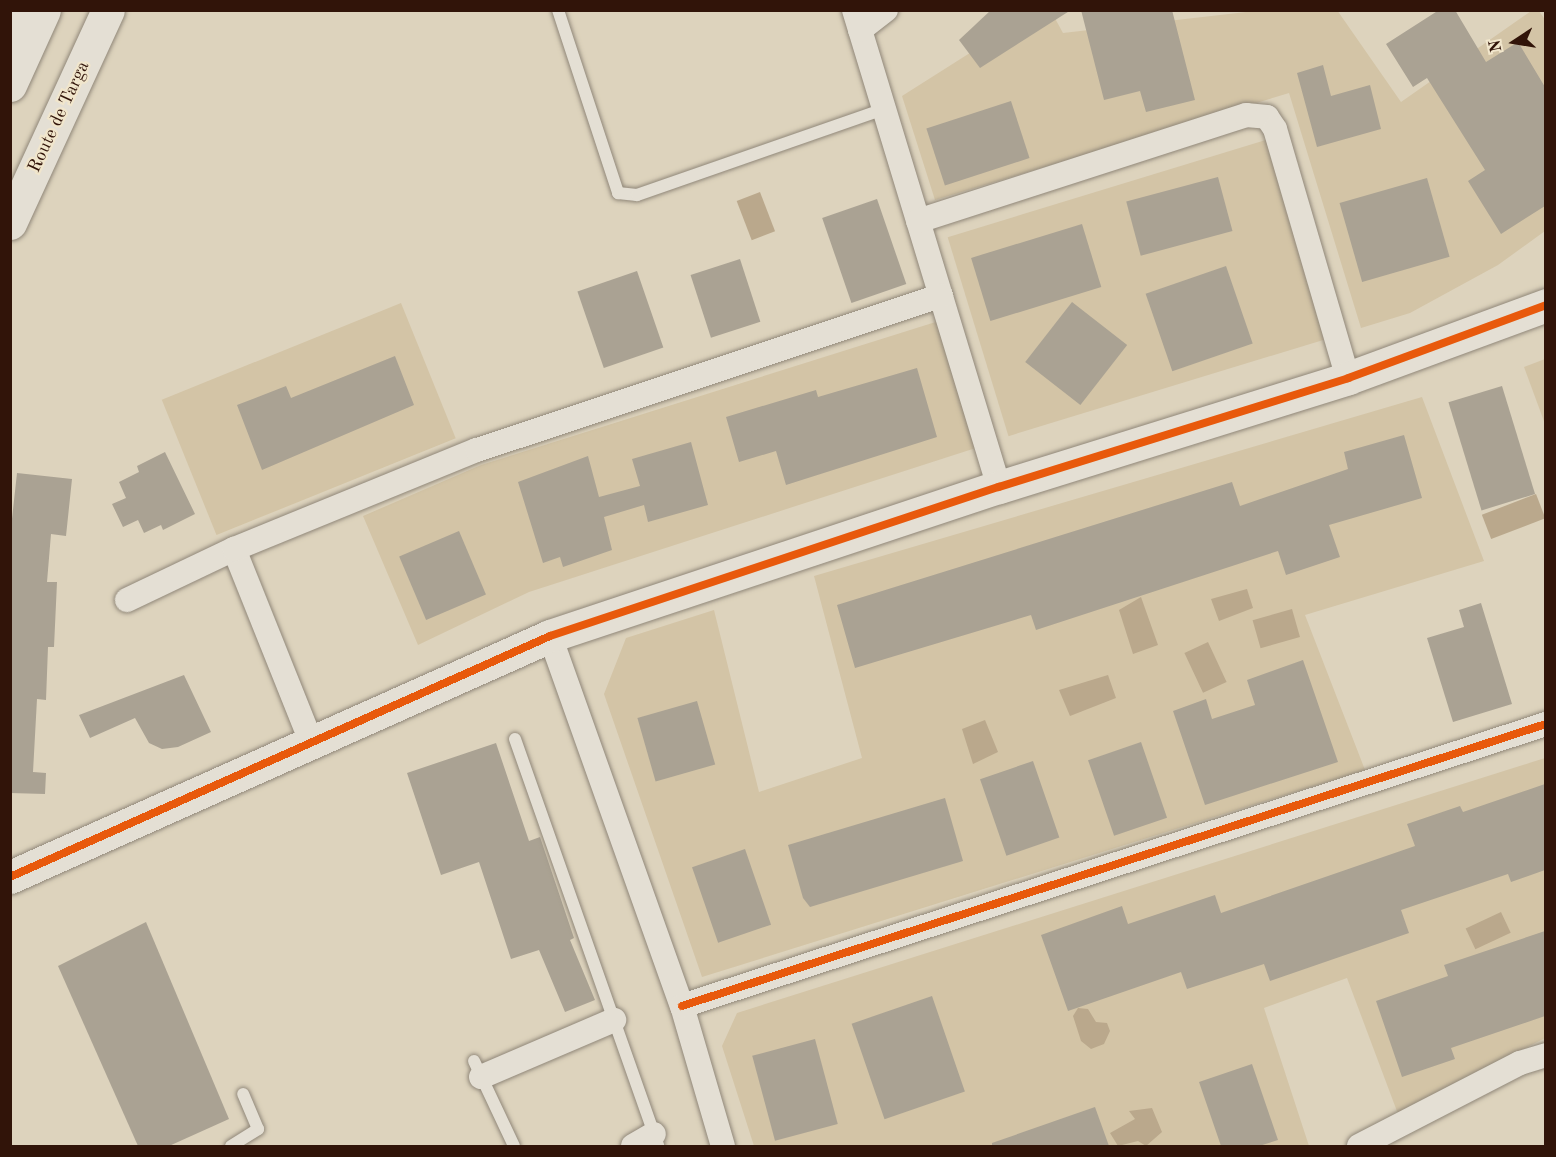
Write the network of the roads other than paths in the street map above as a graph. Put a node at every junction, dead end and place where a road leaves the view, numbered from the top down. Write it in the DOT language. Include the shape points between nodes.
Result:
graph roads {
  1 [pos="22,10"];
  2 [pos="44,10"];
  3 [pos="108,10"];
  4 [pos="558,10"];
  5 [pos="886,10"];
  6 [pos="857,20"];
  7 [pos="10,33"];
  8 [pos="10,85"];
  9 [pos="884,109"];
  10 [pos="918,221"];
  11 [pos="10,223"];
  12 [pos="941,296"];
  13 [pos="1545,305"];
  14 [pos="1348,378"];
  15 [pos="999,487"];
  16 [pos="234,549"];
  17 [pos="127,600"];
  18 [pos="550,636"];
  19 [pos="1545,724"];
  20 [pos="515,739"];
  21 [pos="311,742"];
  22 [pos="10,877"];
  23 [pos="681,1006"];
  24 [pos="614,1020"];
  25 [pos="1545,1055"];
  26 [pos="478,1069"];
  27 [pos="243,1094"];
  28 [pos="656,1140"];
  29 [pos="231,1146"];
  30 [pos="514,1146"];
  31 [pos="633,1146"];
  32 [pos="723,1146"];
  33 [pos="1359,1146"];
  1 -- 7 [label="street"];
  2 -- 8 [label="street"];
  3 -- 11 [label="street, Route de Targa"];
  4 -- 9 [label="lane" via="618,193 637,195"];
  5 -- 6 [label="street"];
  6 -- 9 [label="street"];
  9 -- 10 [label="street"];
  10 -- 12 [label="street"];
  10 -- 14 [label="street" via="1246,115 1267,117 1275,129"];
  12 -- 15 [label="street"];
  12 -- 16 [label="street" via="477,450"];
  13 -- 14 [label="street"];
  14 -- 15 [label="street"];
  15 -- 18 [label="street"];
  16 -- 17 [label="street"];
  16 -- 21 [label="street"];
  18 -- 21 [label="street"];
  18 -- 23 [label="street"];
  19 -- 23 [label="street"];
  20 -- 24 [label="lane"];
  21 -- 22 [label="street"];
  23 -- 32 [label="street"];
  24 -- 26 [label="street"];
  24 -- 28 [label="lane"];
  25 -- 33 [label="street"];
  26 -- 30 [label="lane"];
  27 -- 29 [label="lane" via="258,1128"];
  28 -- 31 [label="street"];
}
